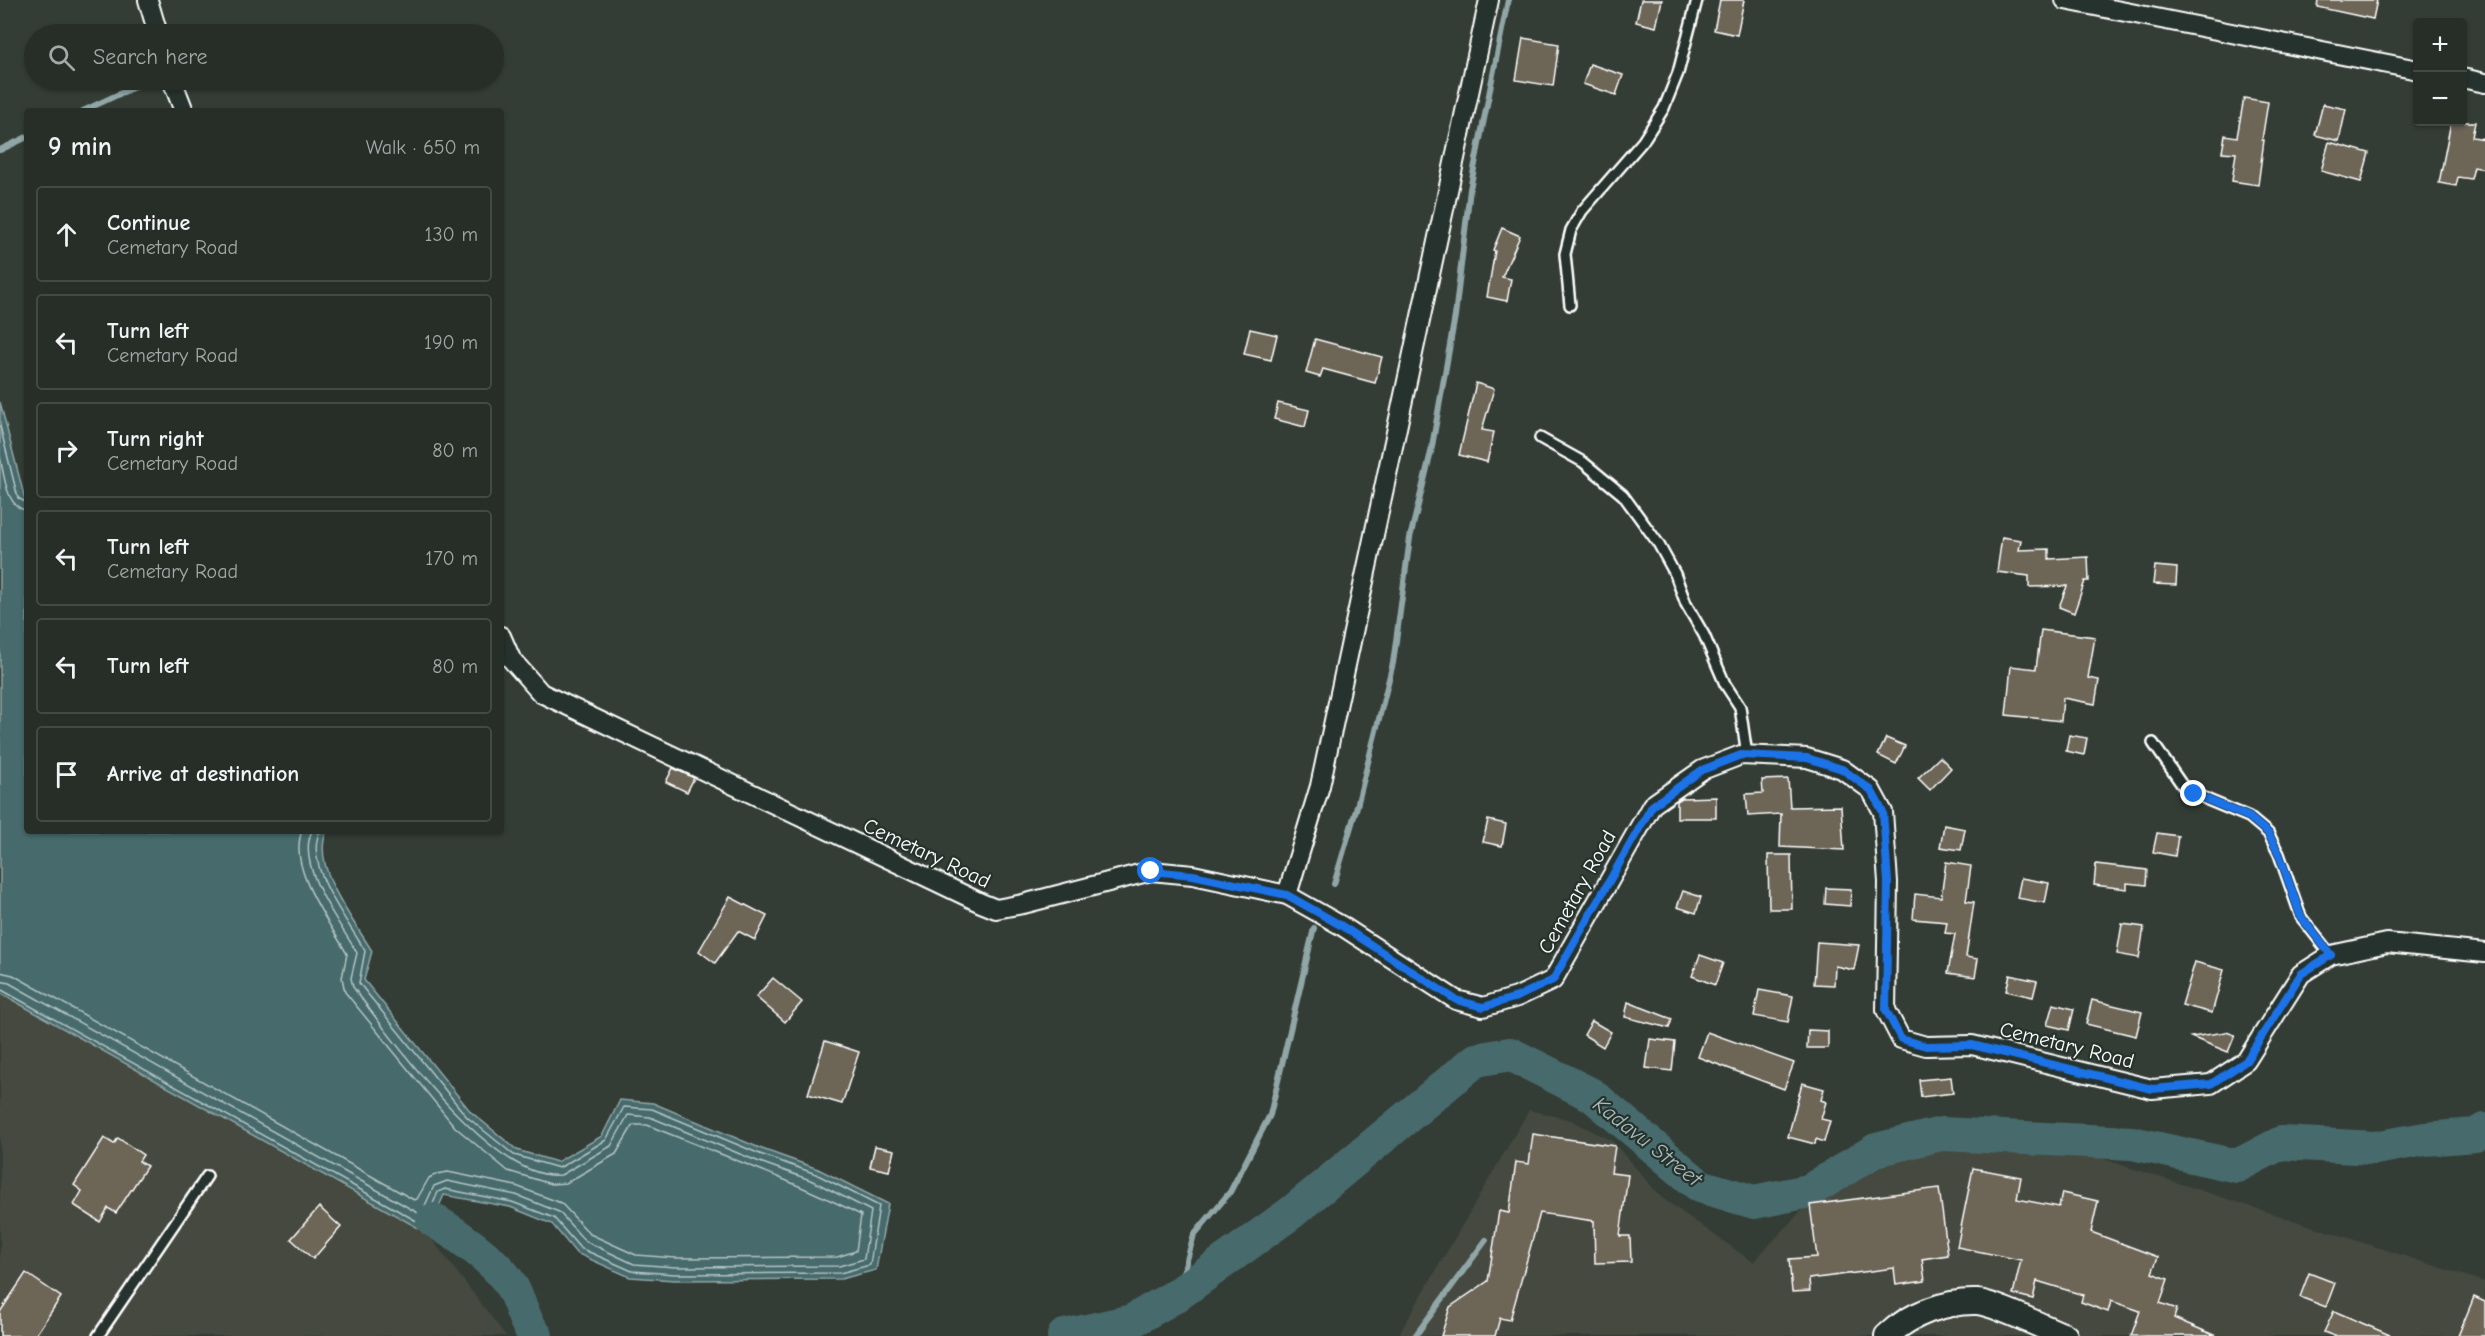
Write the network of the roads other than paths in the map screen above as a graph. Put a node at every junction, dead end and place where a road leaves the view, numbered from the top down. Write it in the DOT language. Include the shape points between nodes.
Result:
graph roads {
  1 [pos="148,0"];
  2 [pos="1489,0"];
  3 [pos="1697,0"];
  4 [pos="2065,0"];
  5 [pos="155,24"];
  6 [pos="2413,69"];
  7 [pos="2467,79"];
  8 [pos="2485,83"];
  9 [pos="176,90"];
  10 [pos="183,108"];
  11 [pos="1570,305"];
  12 [pos="1540,438"];
  13 [pos="504,643"];
  14 [pos="2153,743"];
  15 [pos="1747,755"];
  16 [pos="1287,895"];
  17 [pos="2485,953"];
  18 [pos="2331,955"];
  19 [pos="207,1176"];
  20 [pos="1893,1331"];
  21 [pos="2060,1335"];
  22 [pos="98,1336"];
  1 -- 5 [label="street"];
  2 -- 16 [label="street" via="1320,786"];
  3 -- 11 [label="lane" via="1678,73 1664,108 1643,141 1582,211 1572,230 1565,254"];
  4 -- 6 [label="street"];
  7 -- 8 [label="street"];
  9 -- 10 [label="street"];
  12 -- 15 [label="lane" via="1583,462 1623,495 1658,543 1725,684 1740,707"];
  13 -- 16 [label="street, Cemetary Road" via="511,659 541,693 996,909 1151,871 1193,875"];
  14 -- 18 [label="lane" via="2182,784 2201,797 2249,817 2268,833 2301,917"];
  15 -- 16 [label="street, Cemetary Road" via="1702,770 1652,806 1553,980 1517,997 1483,1007 1456,1000"];
  15 -- 18 [label="street, Cemetary Road" via="1807,758 1842,769 1871,790 1883,812 1887,870 1886,1010 1901,1039 1926,1046 1972,1045 2152,1089 2211,1084 2246,1061 2301,974"];
  17 -- 18 [label="street, Cemetary Road" via="2387,943"];
  19 -- 22 [label="lane"];
  20 -- 21 [label="main road" via="1916,1315 1979,1302"];
}
